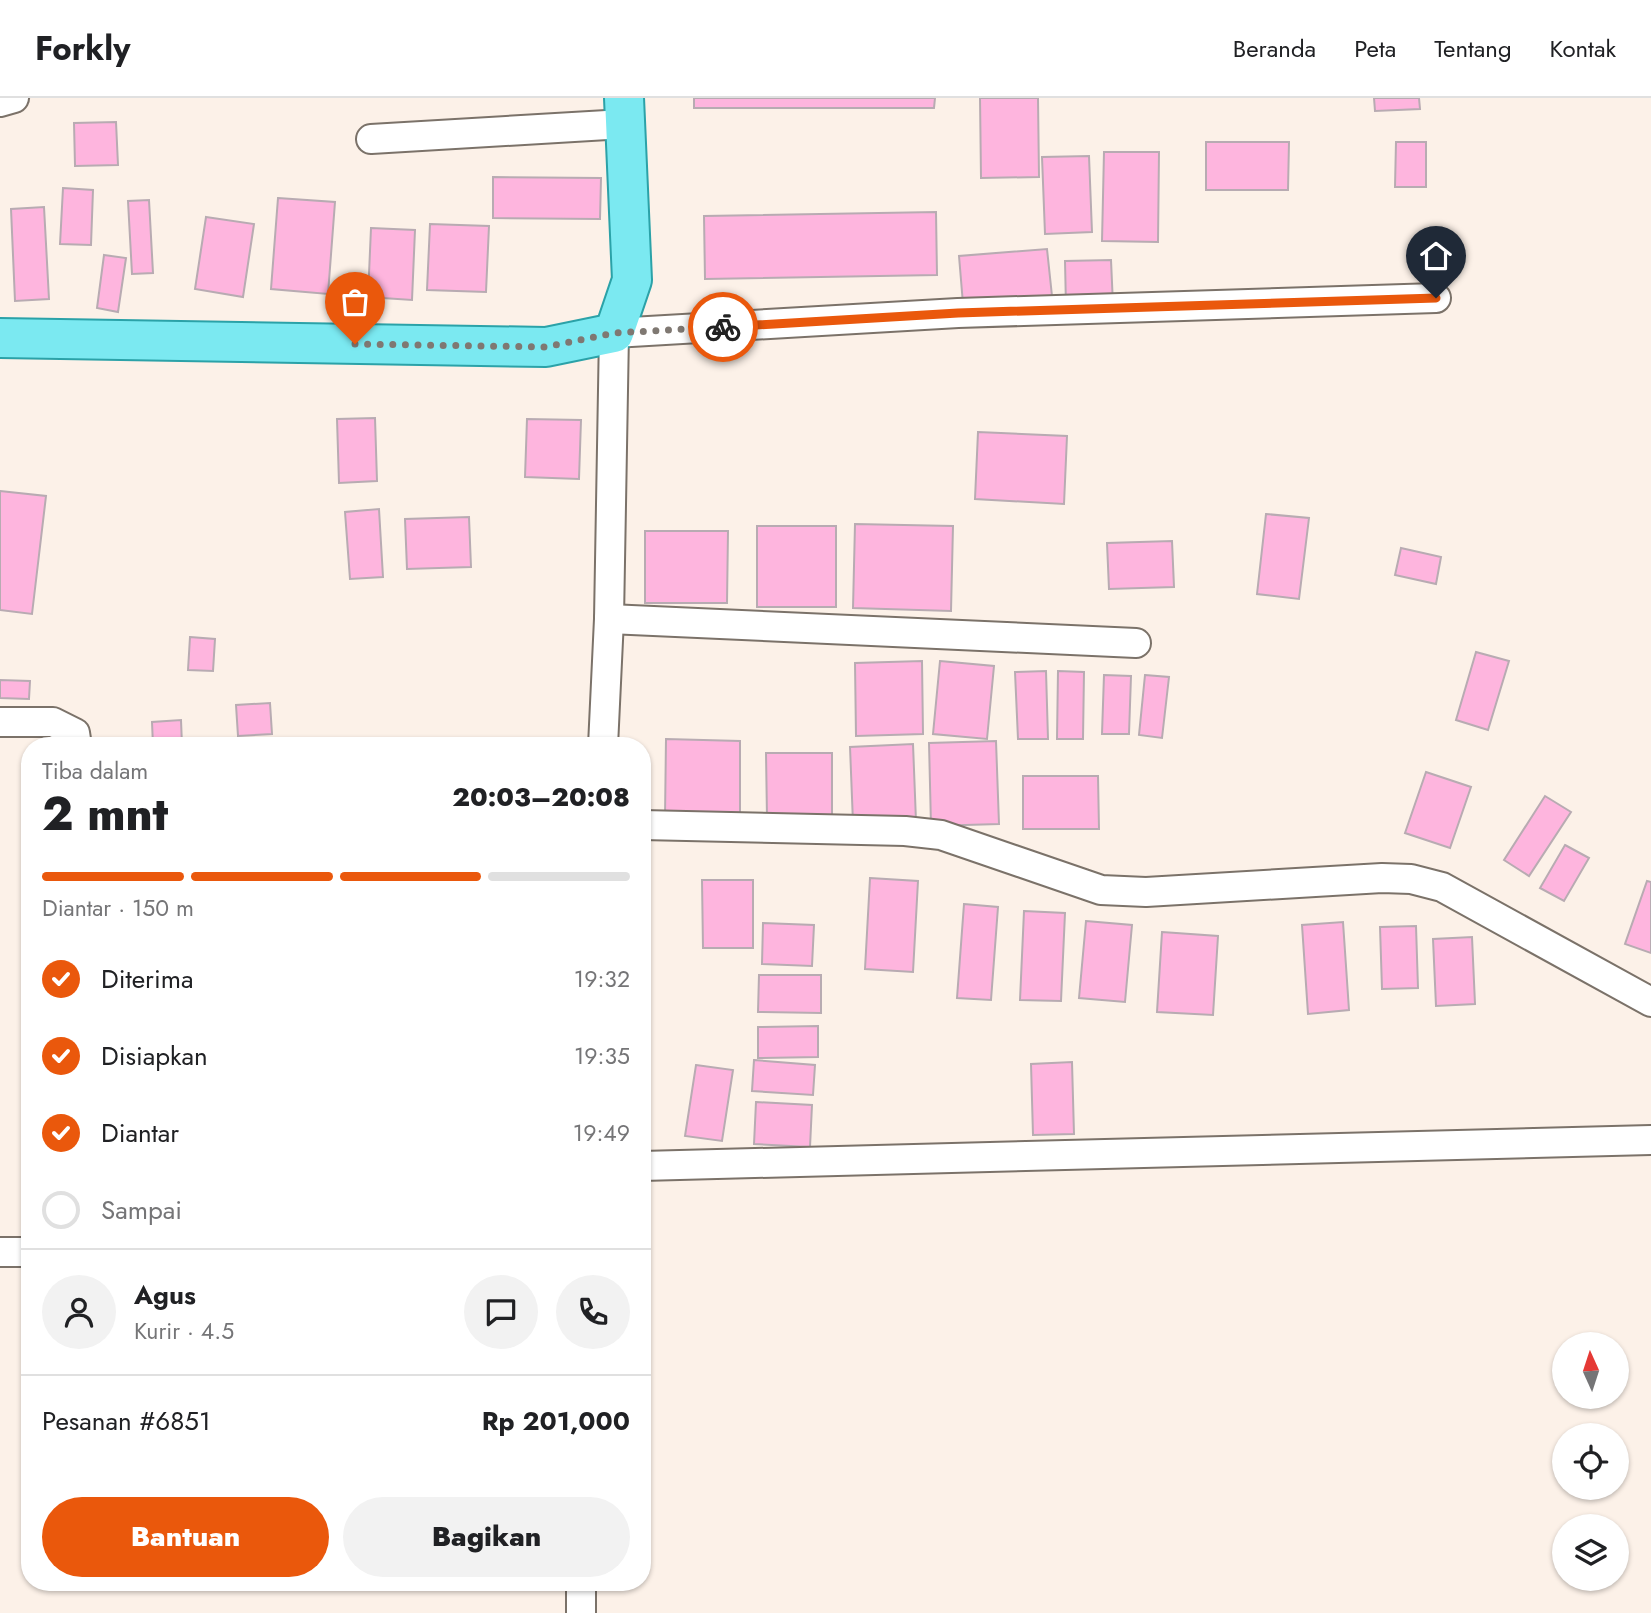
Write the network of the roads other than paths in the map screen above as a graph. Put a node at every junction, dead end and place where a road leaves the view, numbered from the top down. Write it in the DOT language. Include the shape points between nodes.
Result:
graph roads {
  1 [pos="14,98"];
  2 [pos="0,102"];
  3 [pos="624,111"];
  4 [pos="371,139"];
  5 [pos="1436,298"];
  6 [pos="614,333"];
  7 [pos="0,338"];
  8 [pos="609,619"];
  9 [pos="1136,643"];
  10 [pos="0,722"];
  11 [pos="76,737"];
  12 [pos="603,737"];
  13 [pos="651,825"];
  14 [pos="1651,1002"];
  15 [pos="1651,1140"];
  16 [pos="651,1166"];
  17 [pos="0,1252"];
  18 [pos="21,1252"];
  19 [pos="580,1591"];
  20 [pos="581,1613"];
  1 -- 2 [label="street"];
  3 -- 4 [label="street"];
  3 -- 6 [label="main road" via="632,281"];
  5 -- 6 [label="street" via="958,313"];
  6 -- 7 [label="main road" via="546,347"];
  6 -- 8 [label="street"];
  8 -- 9 [label="street"];
  8 -- 12 [label="street"];
  10 -- 11 [label="street" via="53,722"];
  13 -- 14 [label="street" via="941,835 1101,890 1146,892 1411,879 1442,887"];
  15 -- 16 [label="street"];
  17 -- 18 [label="street"];
  19 -- 20 [label="street"];
}
